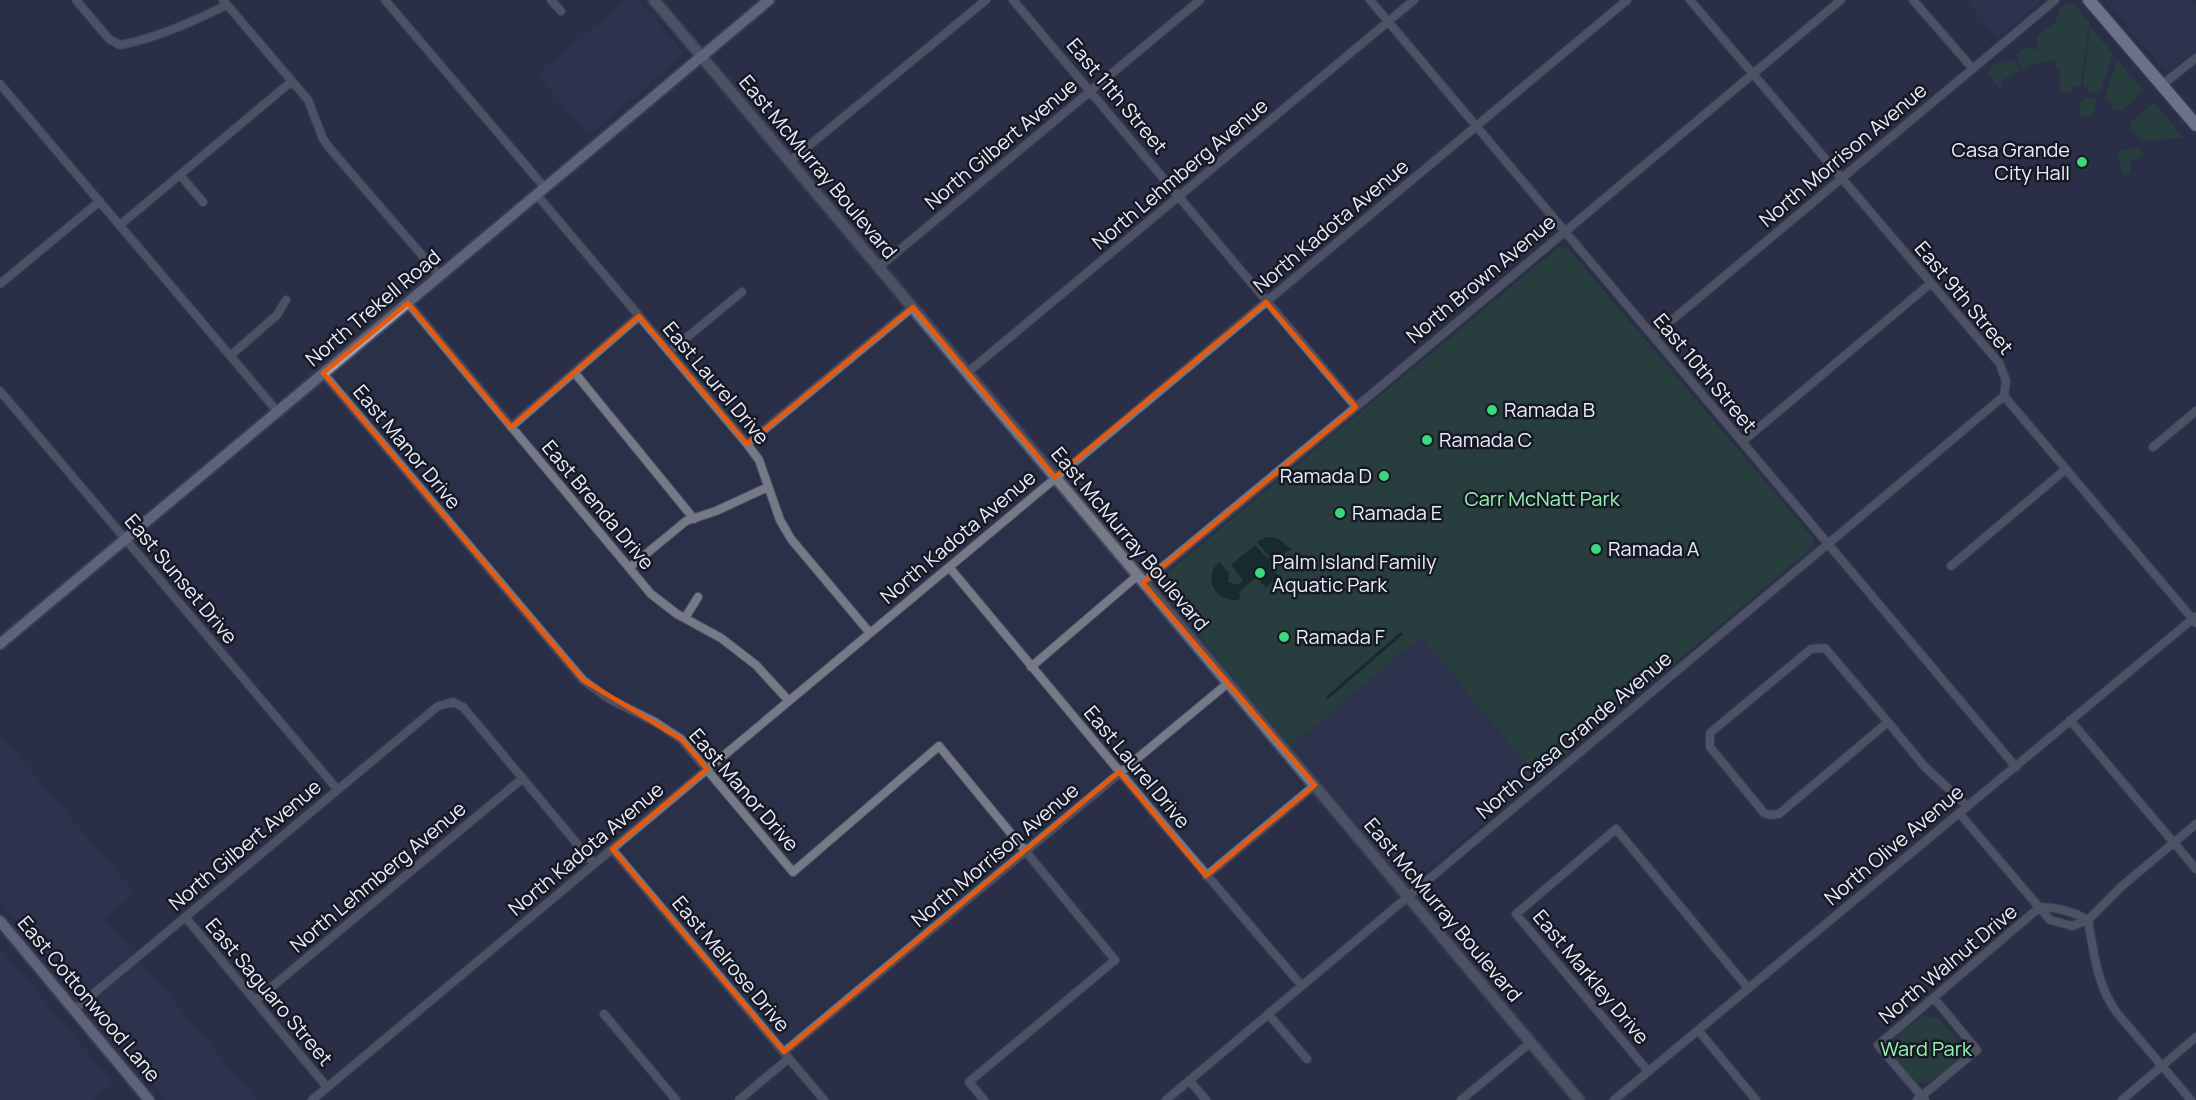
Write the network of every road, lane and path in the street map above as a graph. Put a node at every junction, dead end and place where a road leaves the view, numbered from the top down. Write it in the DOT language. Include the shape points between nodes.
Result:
graph roads {
  1 [pos="76,0"];
  2 [pos="385,0"];
  3 [pos="551,0"];
  4 [pos="654,0"];
  5 [pos="768,0"];
  6 [pos="986,0"];
  7 [pos="1013,0"];
  8 [pos="1200,0"];
  9 [pos="1370,0"];
  10 [pos="1414,0"];
  11 [pos="1627,0"];
  12 [pos="1690,0"];
  13 [pos="1841,0"];
  14 [pos="1913,0"];
  15 [pos="2055,0"];
  16 [pos="2089,0"];
  17 [pos="225,2"];
  18 [pos="561,11"];
  19 [pos="1388,22"];
  20 [pos="702,57"];
  21 [pos="2196,58"];
  22 [pos="1973,69"];
  23 [pos="1753,74"];
  24 [pos="292,81"];
  25 [pos="0,84"];
  26 [pos="2162,86"];
  27 [pos="1091,91"];
  28 [pos="2196,125"];
  29 [pos="1476,126"];
  30 [pos="789,162"];
  31 [pos="180,175"];
  32 [pos="1841,178"];
  33 [pos="541,191"];
  34 [pos="1179,196"];
  35 [pos="100,201"];
  36 [pos="203,202"];
  37 [pos="120,225"];
  38 [pos="1564,231"];
  39 [pos="879,267"];
  40 [pos="440,276"];
  41 [pos="1931,283"];
  42 [pos="0,284"];
  43 [pos="742,292"];
  44 [pos="286,300"];
  45 [pos="1266,302"];
  46 [pos="408,303"];
  47 [pos="913,307"];
  48 [pos="639,316"];
  49 [pos="1653,336"];
  50 [pos="669,352"];
  51 [pos="231,356"];
  52 [pos="574,372"];
  53 [pos="323,373"];
  54 [pos="967,373"];
  55 [pos="0,391"];
  56 [pos="2004,396"];
  57 [pos="1356,407"];
  58 [pos="277,411"];
  59 [pos="2196,411"];
  60 [pos="511,427"];
  61 [pos="1742,441"];
  62 [pos="747,444"];
  63 [pos="2153,447"];
  64 [pos="2066,469"];
  65 [pos="1055,477"];
  66 [pos="768,487"];
  67 [pos="694,519"];
  68 [pos="125,539"];
  69 [pos="1827,543"];
  70 [pos="1951,566"];
  71 [pos="949,567"];
  72 [pos="629,568"];
  73 [pos="1140,579"];
  74 [pos="698,597"];
  75 [pos="685,618"];
  76 [pos="2195,619"];
  77 [pos="870,633"];
  78 [pos="0,644"];
  79 [pos="1031,667"];
  80 [pos="1228,683"];
  81 [pos="789,701"];
  82 [pos="2070,720"];
  83 [pos="1888,722"];
  84 [pos="2016,766"];
  85 [pos="707,769"];
  86 [pos="1119,772"];
  87 [pos="523,778"];
  88 [pos="1315,785"];
  89 [pos="337,789"];
  90 [pos="1967,806"];
  91 [pos="1959,813"];
  92 [pos="2196,824"];
  93 [pos="2174,842"];
  94 [pos="612,849"];
  95 [pos="1026,851"];
  96 [pos="594,864"];
  97 [pos="2196,869"];
  98 [pos="1206,876"];
  99 [pos="1407,895"];
  100 [pos="2040,908"];
  101 [pos="186,918"];
  102 [pos="2088,920"];
  103 [pos="0,921"];
  104 [pos="1302,986"];
  105 [pos="1748,988"];
  106 [pos="1934,998"];
  107 [pos="255,1001"];
  108 [pos="74,1010"];
  109 [pos="604,1014"];
  110 [pos="1268,1014"];
  111 [pos="1698,1030"];
  112 [pos="2196,1037"];
  113 [pos="1531,1042"];
  114 [pos="786,1055"];
  115 [pos="1307,1059"];
  116 [pos="2162,1066"];
  117 [pos="1648,1071"];
  118 [pos="1189,1080"];
  119 [pos="327,1088"];
  120 [pos="1922,1099"];
  121 [pos="149,1100"];
  122 [pos="312,1100"];
  123 [pos="676,1100"];
  124 [pos="739,1100"];
  125 [pos="824,1100"];
  126 [pos="984,1100"];
  127 [pos="1166,1100"];
  128 [pos="1206,1100"];
  129 [pos="1461,1100"];
  130 [pos="1579,1100"];
  131 [pos="1614,1100"];
  132 [pos="1756,1100"];
  133 [pos="2122,1100"];
  134 [pos="2191,1100"];
  1 -- 17 [label="street" via="120,45 203,16"];
  2 -- 33 [label="street, East Laurel Drive"];
  3 -- 18 [label="street"];
  4 -- 20 [label="street, East McMurray Boulevard"];
  5 -- 20 [label="main road, North Trekell Road"];
  6 -- 30 [label="street"];
  7 -- 27 [label="street, East 11th Street"];
  8 -- 27 [label="street, North Gilbert Avenue"];
  9 -- 19 [label="street, East 10th Street"];
  10 -- 19 [label="street, North Lehmberg Avenue"];
  11 -- 29 [label="street, North Kadota Avenue"];
  12 -- 23 [label="street, East 9th Street"];
  13 -- 23 [label="street, North Brown Avenue"];
  14 -- 22 [label="street"];
  15 -- 22 [label="street, North Morrison Avenue"];
  16 -- 26 [label="main road"];
  17 -- 24 [label="street"];
  19 -- 29 [label="street, East 10th Street"];
  19 -- 34 [label="street, North Lehmberg Avenue"];
  20 -- 30 [label="street, East McMurray Boulevard"];
  20 -- 33 [label="main road, North Trekell Road"];
  21 -- 26 [label="street"];
  22 -- 32 [label="street, North Morrison Avenue"];
  23 -- 32 [label="street, East 9th Street"];
  23 -- 38 [label="street, North Brown Avenue"];
  24 -- 31 [label="street"];
  24 -- 40 [label="street" via="308,100 323,139 332,151"];
  25 -- 35 [label="street"];
  26 -- 28 [label="main road"];
  27 -- 34 [label="street, East 11th Street"];
  27 -- 39 [label="street, North Gilbert Avenue"];
  29 -- 38 [label="street, East 10th Street"];
  29 -- 45 [label="street, North Kadota Avenue"];
  30 -- 39 [label="street, East McMurray Boulevard"];
  31 -- 36 [label="street"];
  31 -- 37 [label="street"];
  32 -- 41 [label="street, East 9th Street"];
  32 -- 49 [label="street, North Morrison Avenue"];
  33 -- 40 [label="main road, North Trekell Road"];
  33 -- 48 [label="street, East Laurel Drive"];
  34 -- 45 [label="street, East 11th Street"];
  34 -- 54 [label="street, North Lehmberg Avenue"];
  35 -- 37 [label="street"];
  35 -- 42 [label="street"];
  37 -- 51 [label="street"];
  38 -- 49 [label="street, East 10th Street"];
  38 -- 57 [label="street, North Brown Avenue"];
  39 -- 47 [label="street, East McMurray Boulevard"];
  40 -- 46 [label="main road, North Trekell Road"];
  41 -- 56 [label="street, East 9th Street" via="2000,364 2006,381"];
  41 -- 61 [label="street"];
  43 -- 50 [label="street"];
  44 -- 51 [label="street" via="277,315"];
  45 -- 57 [label="street, East 11th Street"];
  45 -- 65 [label="street, North Kadota Avenue"];
  46 -- 53 [label="main road, North Trekell Road"];
  46 -- 60 [label="street, East Brenda Drive"];
  47 -- 54 [label="street, East McMurray Boulevard"];
  47 -- 62 [label="street"];
  48 -- 50 [label="street, East Laurel Drive"];
  48 -- 52 [label="street"];
  49 -- 61 [label="street, East 10th Street"];
  50 -- 62 [label="street, East Laurel Drive"];
  51 -- 58 [label="street"];
  52 -- 60 [label="street"];
  52 -- 67 [label="street"];
  53 -- 58 [label="main road, North Trekell Road"];
  53 -- 85 [label="street, East Manor Drive" via="583,680 681,739"];
  54 -- 65 [label="street, East McMurray Boulevard"];
  55 -- 68 [label="street, East Sunset Drive"];
  56 -- 64 [label="street"];
  56 -- 69 [label="street, North Casa Grande Avenue"];
  57 -- 73 [label="street, North Brown Avenue"];
  58 -- 68 [label="main road, North Trekell Road"];
  59 -- 63 [label="street"];
  60 -- 72 [label="street, East Brenda Drive"];
  61 -- 69 [label="street, East 10th Street"];
  62 -- 66 [label="street, East Laurel Drive" via="759,460"];
  64 -- 70 [label="street"];
  64 -- 76 [label="street"];
  65 -- 71 [label="street, North Kadota Avenue"];
  65 -- 73 [label="street, East McMurray Boulevard"];
  66 -- 67 [label="street"];
  66 -- 77 [label="street, East Laurel Drive" via="791,539"];
  67 -- 72 [label="street" via="686,521"];
  68 -- 78 [label="main road, North Trekell Road"];
  68 -- 89 [label="street, East Sunset Drive"];
  69 -- 84 [label="street, East 10th Street"];
  69 -- 99 [label="street, North Casa Grande Avenue"];
  71 -- 77 [label="street, North Kadota Avenue"];
  71 -- 79 [label="street, East Laurel Drive"];
  72 -- 75 [label="street, East Brenda Drive" via="651,594"];
  73 -- 79 [label="street, North Brown Avenue"];
  73 -- 80 [label="street, East McMurray Boulevard"];
  74 -- 75 [label="street"];
  75 -- 81 [label="street, East Brenda Drive" via="721,638 756,665"];
  76 -- 82 [label="street, North Olive Avenue"];
  77 -- 81 [label="street, North Kadota Avenue"];
  79 -- 86 [label="street, East Laurel Drive"];
  80 -- 86 [label="street, North Morrison Avenue"];
  80 -- 88 [label="street, East McMurray Boulevard"];
  81 -- 85 [label="street, North Kadota Avenue"];
  82 -- 84 [label="street, North Olive Avenue"];
  82 -- 93 [label="street"];
  83 -- 83 [label="street" via="1825,648 1811,649 1710,733 1710,747 1764,813 1779,814"];
  83 -- 90 [label="street" via="1924,766"];
  84 -- 90 [label="street, North Olive Avenue"];
  85 -- 94 [label="street, North Kadota Avenue"];
  85 -- 95 [label="street, East Manor Drive" via="793,872 939,746"];
  86 -- 95 [label="street, North Morrison Avenue"];
  86 -- 98 [label="street, East Laurel Drive"];
  87 -- 89 [label="street, North Gilbert Avenue" via="463,706 453,702 438,706"];
  87 -- 96 [label="street"];
  87 -- 107 [label="street, North Lehmberg Avenue"];
  88 -- 98 [label="street"];
  88 -- 99 [label="street, East McMurray Boulevard"];
  89 -- 101 [label="street, North Gilbert Avenue"];
  90 -- 91 [label="street, North Olive Avenue"];
  91 -- 100 [label="street"];
  91 -- 105 [label="street, North Olive Avenue"];
  92 -- 93 [label="street"];
  93 -- 97 [label="street"];
  93 -- 102 [label="street"];
  94 -- 96 [label="street, North Kadota Avenue"];
  94 -- 114 [label="street, East Melrose Drive"];
  95 -- 114 [label="street, North Morrison Avenue"];
  95 -- 126 [label="street, East Manor Drive" via="1115,960 969,1082"];
  96 -- 119 [label="street, North Kadota Avenue"];
  98 -- 104 [label="street, East Laurel Drive"];
  99 -- 104 [label="street, North Casa Grande Avenue"];
  99 -- 113 [label="street, East McMurray Boulevard"];
  100 -- 102 [label="street" via="2054,907"];
  100 -- 102 [label="street" via="2049,921 2072,926"];
  100 -- 106 [label="street, North Walnut Drive"];
  101 -- 107 [label="street, East Saguaro Street"];
  101 -- 108 [label="street, North Gilbert Avenue"];
  102 -- 116 [label="street" via="2097,973 2107,999"];
  103 -- 108 [label="main road, East Cottonwood Lane"];
  104 -- 110 [label="street, North Casa Grande Avenue"];
  105 -- 111 [label="street, North Olive Avenue"];
  105 -- 117 [label="street, East Markley Drive" via="1616,829 1516,914"];
  106 -- 120 [label="street" via="1977,1050"];
  106 -- 120 [label="street, North Walnut Drive" via="1878,1045"];
  107 -- 119 [label="street, East Saguaro Street"];
  108 -- 121 [label="main road, East Cottonwood Lane"];
  109 -- 123 [label="street"];
  110 -- 115 [label="street"];
  110 -- 118 [label="street, North Casa Grande Avenue"];
  111 -- 117 [label="street, North Olive Avenue"];
  111 -- 132 [label="street"];
  112 -- 116 [label="street"];
  113 -- 129 [label="street"];
  113 -- 130 [label="street, East McMurray Boulevard"];
  114 -- 124 [label="street, North Morrison Avenue"];
  114 -- 125 [label="street, East Melrose Drive"];
  116 -- 133 [label="street"];
  116 -- 134 [label="street"];
  117 -- 131 [label="street, North Olive Avenue"];
  118 -- 127 [label="street, North Casa Grande Avenue"];
  118 -- 128 [label="street"];
  119 -- 122 [label="street, North Kadota Avenue"];
}
